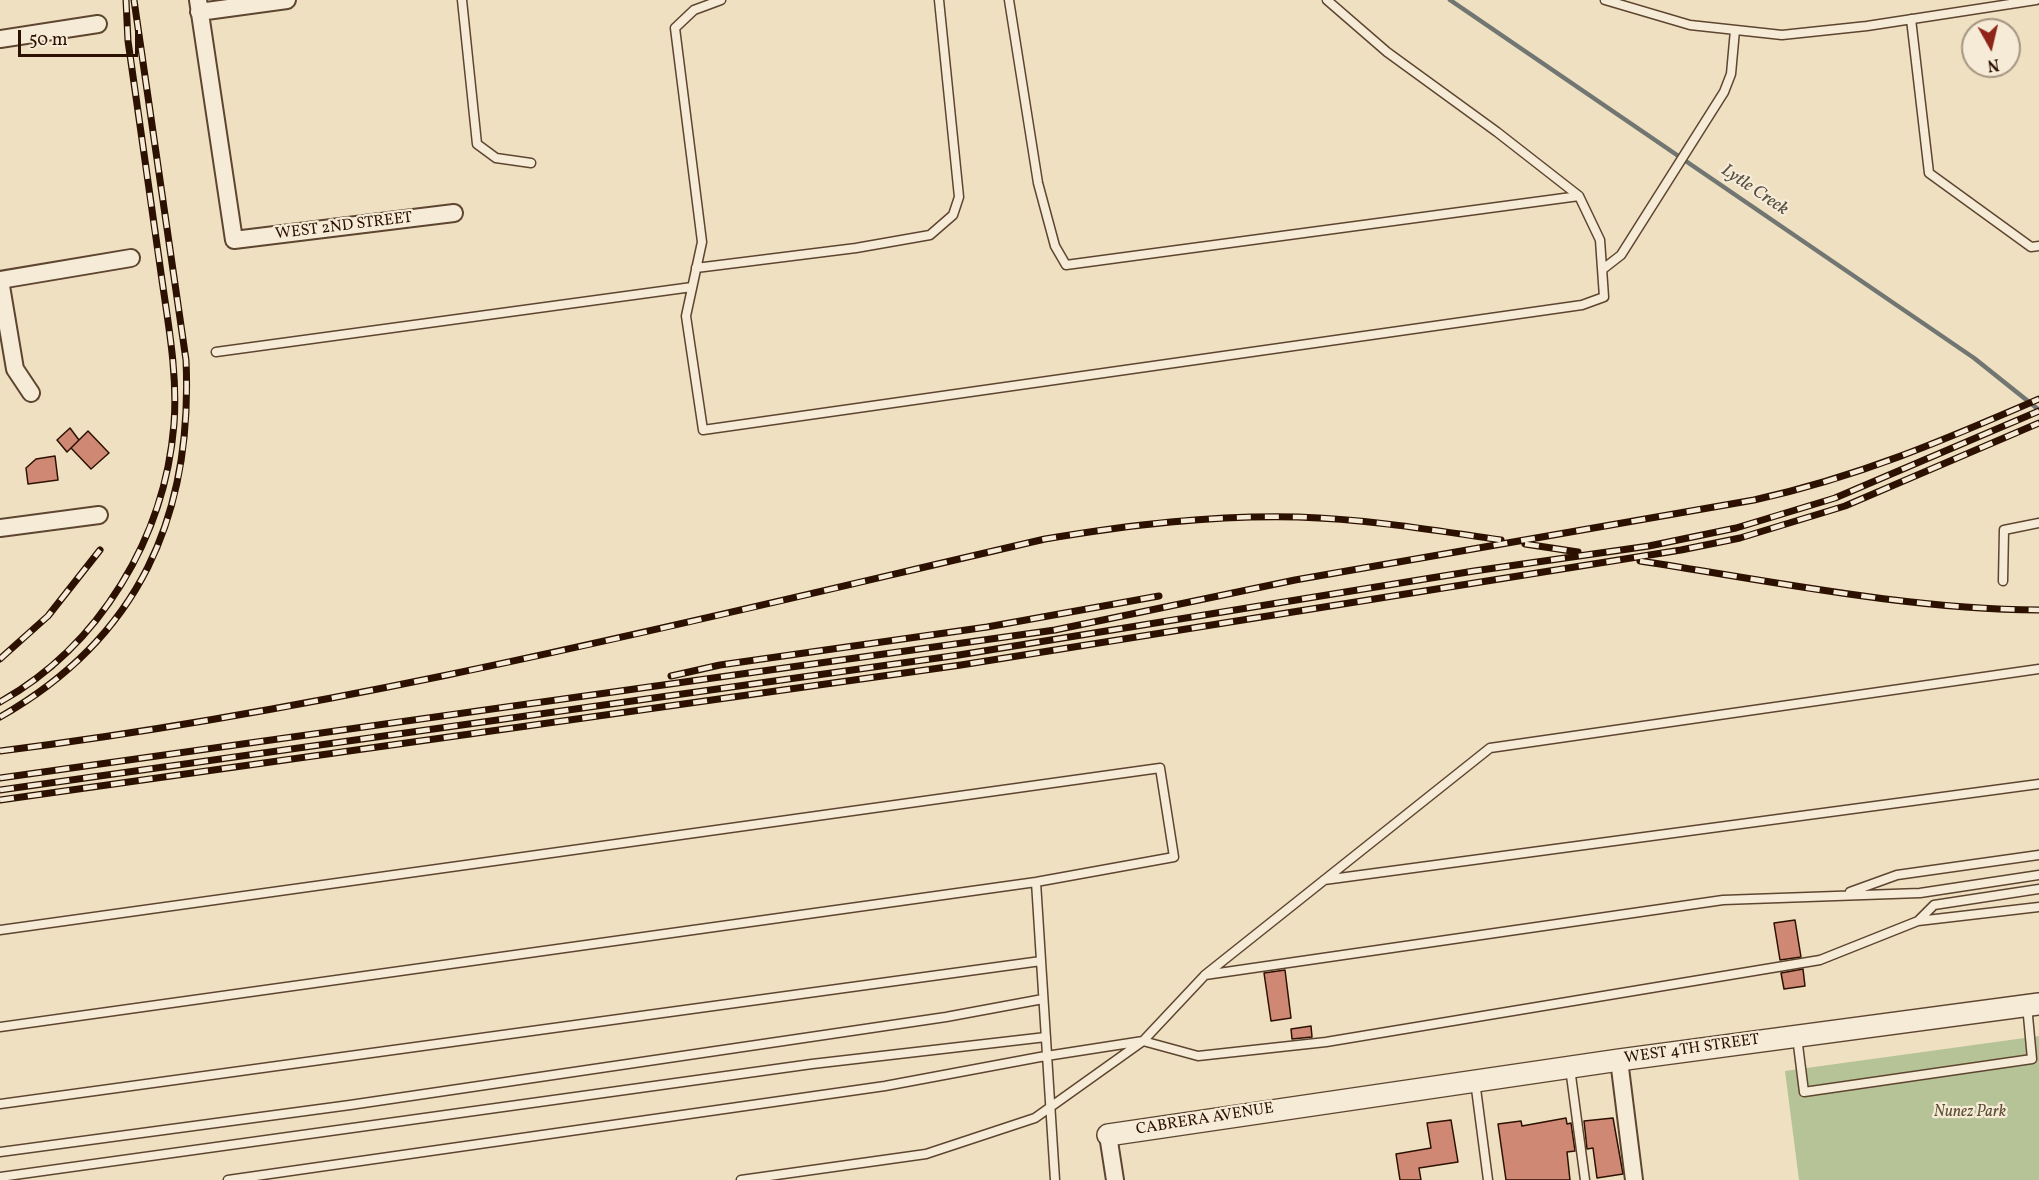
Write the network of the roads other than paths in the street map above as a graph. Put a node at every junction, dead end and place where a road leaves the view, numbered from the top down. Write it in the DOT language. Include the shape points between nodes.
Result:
graph roads {
  1 [pos="286,0"];
  2 [pos="462,0"];
  3 [pos="721,0"];
  4 [pos="939,0"];
  5 [pos="1009,0"];
  6 [pos="1327,0"];
  7 [pos="1605,0"];
  8 [pos="2036,0"];
  9 [pos="199,6"];
  10 [pos="1911,19"];
  11 [pos="98,24"];
  12 [pos="1735,30"];
  13 [pos="0,39"];
  14 [pos="531,163"];
  15 [pos="1579,196"];
  16 [pos="454,213"];
  17 [pos="2039,246"];
  18 [pos="130,258"];
  19 [pos="696,268"];
  20 [pos="1604,269"];
  21 [pos="0,280"];
  22 [pos="692,287"];
  23 [pos="216,352"];
  24 [pos="31,393"];
  25 [pos="99,515"];
  26 [pos="2039,523"];
  27 [pos="0,528"];
  28 [pos="2002,581"];
  29 [pos="2039,669"];
  30 [pos="2039,784"];
  31 [pos="2039,855"];
  32 [pos="2039,875"];
  33 [pos="1323,880"];
  34 [pos="1036,882"];
  35 [pos="2039,889"];
  36 [pos="1844,894"];
  37 [pos="2039,907"];
  38 [pos="1918,921"];
  39 [pos="0,930"];
  40 [pos="1041,961"];
  41 [pos="1204,975"];
  42 [pos="1043,999"];
  43 [pos="2033,1004"];
  44 [pos="0,1027"];
  45 [pos="1797,1036"];
  46 [pos="1046,1037"];
  47 [pos="1143,1041"];
  48 [pos="1047,1056"];
  49 [pos="1618,1060"];
  50 [pos="1570,1067"];
  51 [pos="1475,1081"];
  52 [pos="1346,1099"];
  53 [pos="0,1104"];
  54 [pos="1050,1107"];
  55 [pos="1108,1135"];
  56 [pos="0,1152"];
  57 [pos="0,1177"];
  58 [pos="228,1180"];
  59 [pos="741,1180"];
  60 [pos="1055,1180"];
  61 [pos="1115,1180"];
  62 [pos="1488,1180"];
  63 [pos="1585,1180"];
  64 [pos="1634,1180"];
  1 -- 9 [label="street"];
  2 -- 14 [label="lane" via="477,144 496,158"];
  3 -- 19 [label="lane" via="694,10 675,28 702,242"];
  4 -- 19 [label="lane" via="958,197 953,215 930,235"];
  5 -- 15 [label="lane" via="1038,183 1055,246 1066,265"];
  6 -- 15 [label="lane" via="1387,52"];
  7 -- 12 [label="lane" via="1690,25"];
  8 -- 10 [label="lane"];
  9 -- 16 [label="street, WEST 2ND STREET" via="234,240"];
  10 -- 12 [label="lane" via="1782,35"];
  10 -- 17 [label="lane" via="1929,173 2031,247"];
  11 -- 13 [label="street"];
  12 -- 20 [label="lane" via="1731,74 1724,92 1647,218 1621,255"];
  15 -- 20 [label="lane" via="1600,240"];
  18 -- 21 [label="street"];
  19 -- 22 [label="lane"];
  20 -- 22 [label="lane" via="1604,297 1582,305 703,430 686,316"];
  21 -- 24 [label="street" via="15,369"];
  22 -- 23 [label="lane"];
  25 -- 27 [label="street"];
  26 -- 28 [label="lane" via="2004,530"];
  29 -- 33 [label="lane" via="1490,748"];
  30 -- 33 [label="lane"];
  31 -- 36 [label="lane" via="1897,875"];
  32 -- 36 [label="lane" via="1920,893"];
  33 -- 41 [label="lane"];
  34 -- 39 [label="lane" via="1174,857 1160,768"];
  34 -- 40 [label="lane"];
  34 -- 44 [label="lane"];
  35 -- 38 [label="lane" via="1934,905"];
  36 -- 41 [label="lane" via="1723,900"];
  37 -- 38 [label="lane"];
  38 -- 47 [label="lane" via="1820,960 1326,1042 1198,1056"];
  40 -- 42 [label="lane"];
  40 -- 53 [label="lane"];
  41 -- 47 [label="lane"];
  42 -- 46 [label="lane"];
  42 -- 56 [label="lane" via="523,1080"];
  43 -- 45 [label="street, WEST 4TH STREET"];
  43 -- 45 [label="lane" via="2032,1059 1804,1092"];
  45 -- 49 [label="street, WEST 4TH STREET"];
  46 -- 48 [label="lane"];
  46 -- 57 [label="lane" via="812,1064"];
  47 -- 48 [label="lane"];
  47 -- 54 [label="lane"];
  48 -- 54 [label="lane"];
  48 -- 58 [label="lane" via="885,1086"];
  49 -- 50 [label="street, WEST 4TH STREET"];
  49 -- 64 [label="street"];
  50 -- 51 [label="street, WEST 4TH STREET"];
  50 -- 63 [label="lane"];
  51 -- 52 [label="street, WEST 4TH STREET"];
  51 -- 62 [label="lane"];
  52 -- 55 [label="street, CABRERA AVENUE"];
  54 -- 59 [label="lane" via="1035,1118 926,1154"];
  54 -- 60 [label="lane"];
  55 -- 61 [label="street, CABRERA AVENUE"];
}
